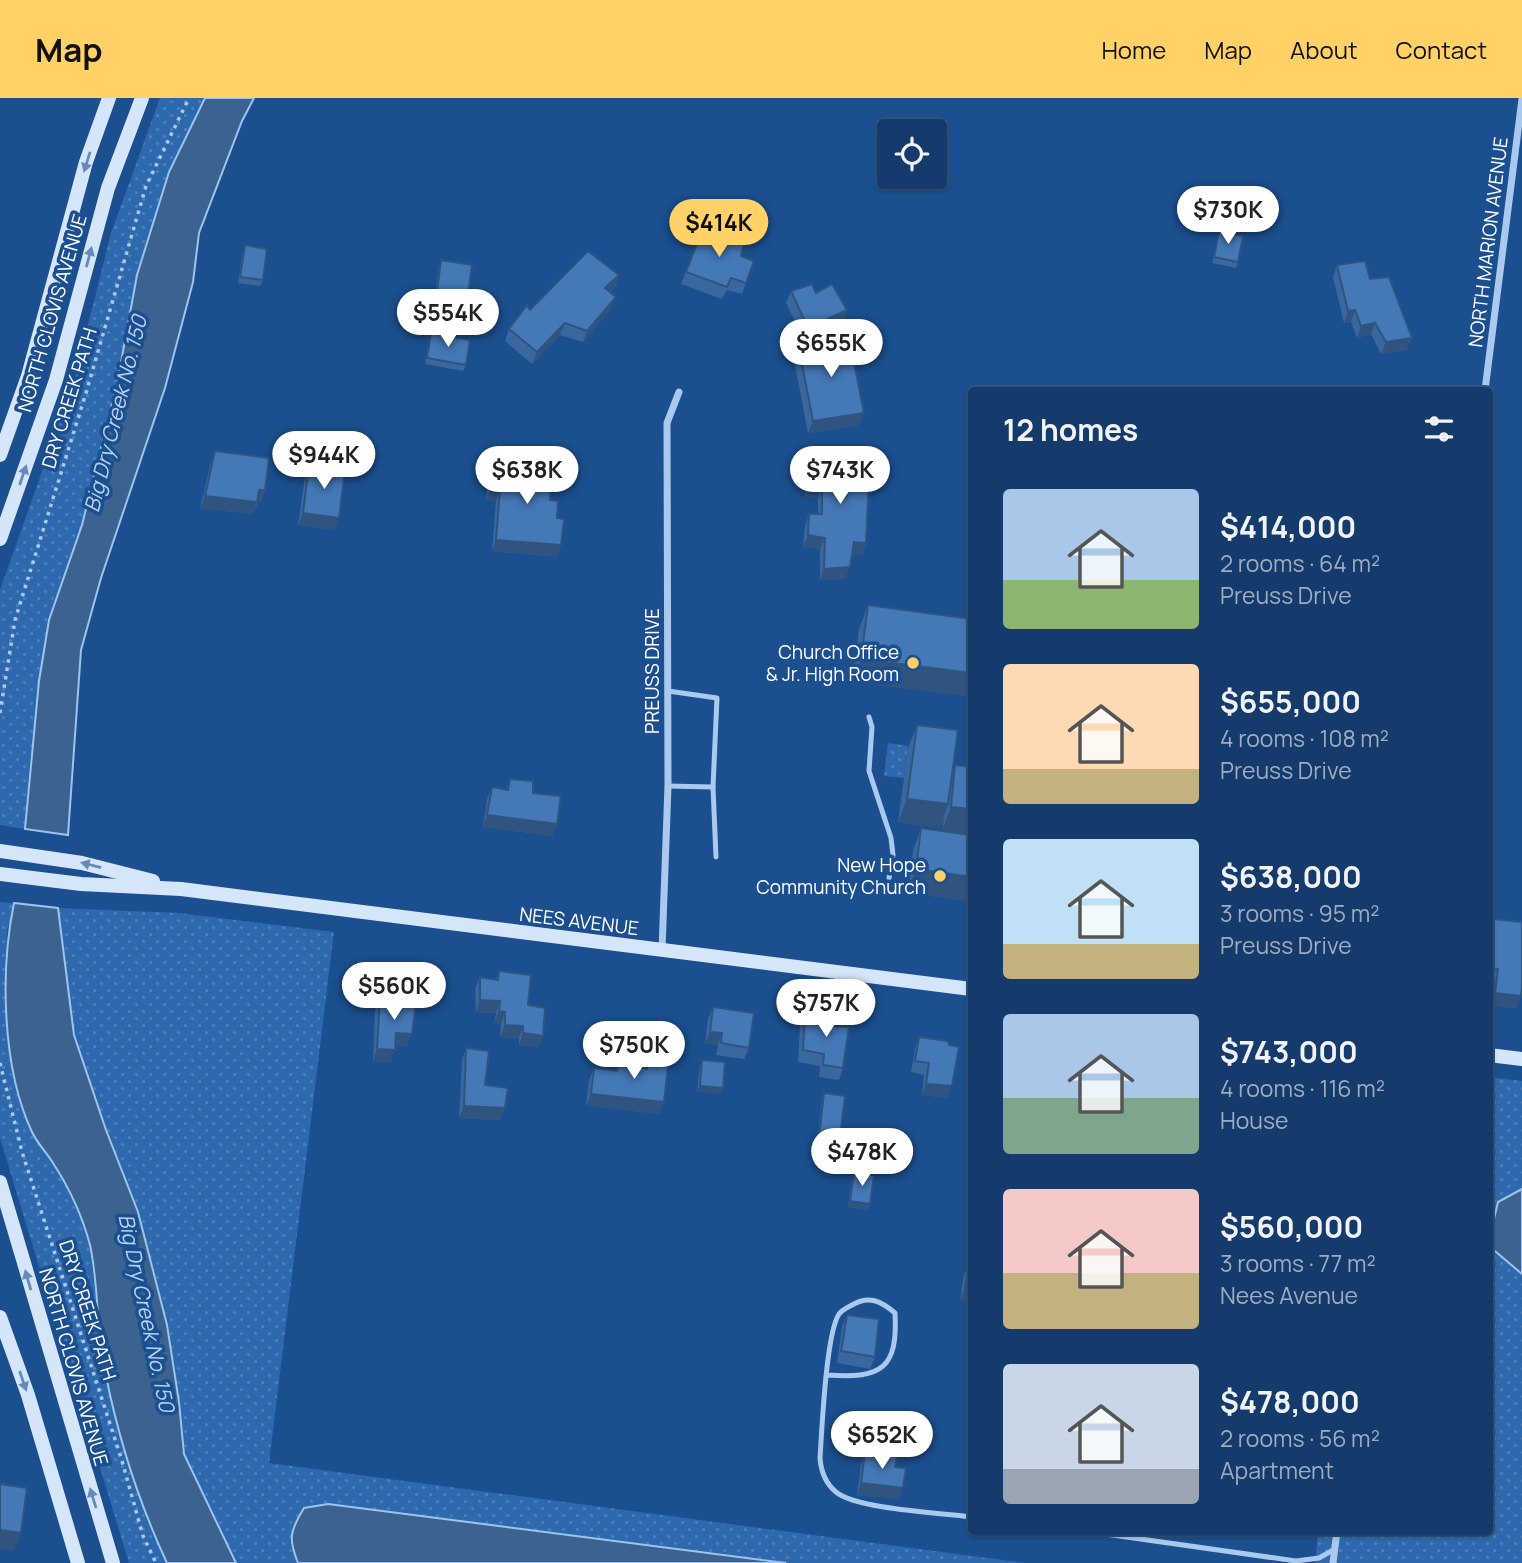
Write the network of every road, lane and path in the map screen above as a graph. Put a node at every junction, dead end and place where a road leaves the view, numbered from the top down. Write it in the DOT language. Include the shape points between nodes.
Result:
graph roads {
  1 [pos="109,98"];
  2 [pos="142,98"];
  3 [pos="189,98"];
  4 [pos="1522,99"];
  5 [pos="1485,387"];
  6 [pos="679,392"];
  7 [pos="0,455"];
  8 [pos="0,539"];
  9 [pos="668,691"];
  10 [pos="0,713"];
  11 [pos="869,717"];
  12 [pos="668,786"];
  13 [pos="713,787"];
  14 [pos="0,851"];
  15 [pos="716,857"];
  16 [pos="0,874"];
  17 [pos="889,878"];
  18 [pos="181,889"];
  19 [pos="662,951"];
  20 [pos="968,989"];
  21 [pos="1493,1055"];
  22 [pos="1522,1059"];
  23 [pos="0,1063"];
  24 [pos="0,1182"];
  25 [pos="0,1317"];
  26 [pos="828,1375"];
  27 [pos="968,1517"];
  28 [pos="1112,1535"];
  29 [pos="1337,1535"];
  30 [pos="1335,1549"];
  31 [pos="78,1563"];
  32 [pos="113,1563"];
  33 [pos="156,1563"];
  34 [pos="1333,1563"];
  1 -- 7 [label="main road, NORTH CLOVIS AVENUE, one-way" via="86,162 29,376"];
  8 -- 2 [label="main road, NORTH CLOVIS AVENUE, one-way" via="56,380 108,188"];
  3 -- 10 [label="path, DRY CREEK PATH" via="146,186 15,620"];
  4 -- 5 [label="street, NORTH MARION AVENUE"];
  6 -- 9 [label="street, PREUSS DRIVE" via="667,423"];
  9 -- 12 [label="street, PREUSS DRIVE"];
  9 -- 13 [label="lane" via="717,698"];
  11 -- 17 [label="lane" via="873,727 869,771 891,838"];
  12 -- 13 [label="lane"];
  12 -- 19 [label="street, PREUSS DRIVE"];
  13 -- 15 [label="lane"];
  18 -- 14 [label="main road, NEES AVENUE, one-way" via="82,863"];
  16 -- 18 [label="main road, NEES AVENUE"];
  18 -- 19 [label="main road, NEES AVENUE"];
  19 -- 20 [label="main road, NEES AVENUE"];
  21 -- 22 [label="main road"];
  23 -- 33 [label="path, DRY CREEK PATH" via="22,1152 143,1536"];
  32 -- 24 [label="main road, NORTH CLOVIS AVENUE, one-way"];
  25 -- 31 [label="main road, one-way"];
  26 -- 26 [label="lane" via="832,1334 840,1312 870,1298 883,1302 895,1313 891,1359 866,1374"];
  26 -- 27 [label="lane" via="820,1458 821,1474 835,1492 858,1503"];
  28 -- 30 [label="lane" via="1296,1561 1319,1558"];
  29 -- 30 [label="street"];
  30 -- 34 [label="street"];
}
